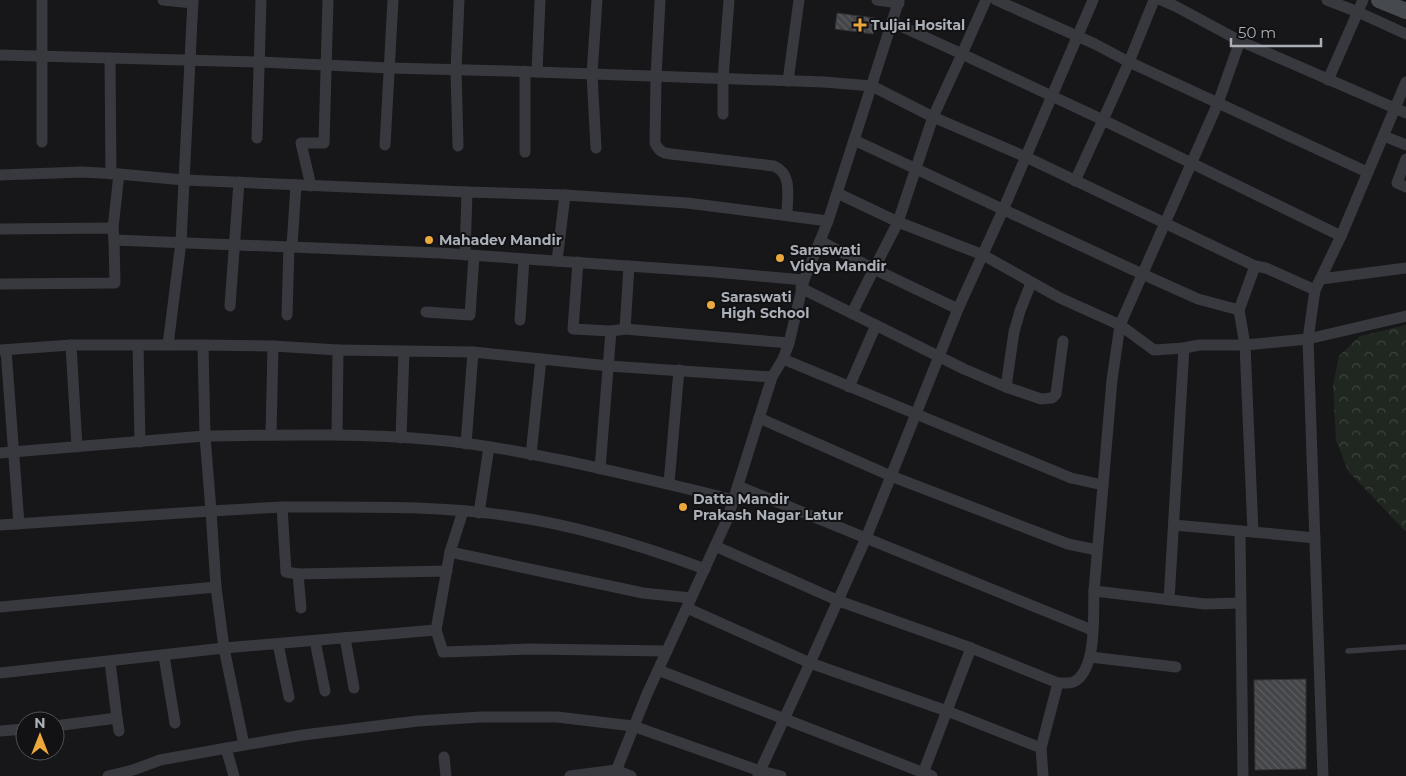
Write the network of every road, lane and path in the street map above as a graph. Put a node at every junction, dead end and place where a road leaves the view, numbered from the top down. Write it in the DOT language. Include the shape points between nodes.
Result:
graph roads {
  1 [pos="42,0"];
  2 [pos="163,0"];
  3 [pos="261,0"];
  4 [pos="328,0"];
  5 [pos="393,0"];
  6 [pos="459,0"];
  7 [pos="540,0"];
  8 [pos="597,0"];
  9 [pos="660,0"];
  10 [pos="729,0"];
  11 [pos="799,0"];
  12 [pos="877,0"];
  13 [pos="986,0"];
  14 [pos="996,0"];
  15 [pos="1093,0"];
  16 [pos="1154,0"];
  17 [pos="1161,0"];
  18 [pos="1327,0"];
  19 [pos="1363,0"];
  20 [pos="1379,0"];
  21 [pos="193,1"];
  22 [pos="899,2"];
  23 [pos="1406,11"];
  24 [pos="1358,12"];
  25 [pos="892,22"];
  26 [pos="1406,34"];
  27 [pos="1077,36"];
  28 [pos="1240,41"];
  29 [pos="962,54"];
  30 [pos="0,56"];
  31 [pos="42,57"];
  32 [pos="110,58"];
  33 [pos="191,61"];
  34 [pos="260,62"];
  35 [pos="1128,62"];
  36 [pos="326,65"];
  37 [pos="390,68"];
  38 [pos="456,70"];
  39 [pos="531,71"];
  40 [pos="592,74"];
  41 [pos="656,77"];
  42 [pos="723,80"];
  43 [pos="1328,80"];
  44 [pos="788,81"];
  45 [pos="1406,82"];
  46 [pos="872,86"];
  47 [pos="1052,96"];
  48 [pos="1218,103"];
  49 [pos="1401,110"];
  50 [pos="724,114"];
  51 [pos="933,117"];
  52 [pos="1103,120"];
  53 [pos="1384,136"];
  54 [pos="257,138"];
  55 [pos="854,140"];
  56 [pos="42,142"];
  57 [pos="385,145"];
  58 [pos="1406,145"];
  59 [pos="458,146"];
  60 [pos="596,148"];
  61 [pos="525,152"];
  62 [pos="1026,157"];
  63 [pos="1406,159"];
  64 [pos="1192,162"];
  65 [pos="916,169"];
  66 [pos="1367,172"];
  67 [pos="115,174"];
  68 [pos="0,175"];
  69 [pos="184,180"];
  70 [pos="1075,181"];
  71 [pos="239,182"];
  72 [pos="296,185"];
  73 [pos="311,186"];
  74 [pos="1406,187"];
  75 [pos="467,192"];
  76 [pos="837,193"];
  77 [pos="565,195"];
  78 [pos="1003,210"];
  79 [pos="787,215"];
  80 [pos="828,221"];
  81 [pos="898,222"];
  82 [pos="1164,223"];
  83 [pos="0,229"];
  84 [pos="114,234"];
  85 [pos="1341,236"];
  86 [pos="820,241"];
  87 [pos="181,242"];
  88 [pos="235,244"];
  89 [pos="290,246"];
  90 [pos="470,255"];
  91 [pos="983,255"];
  92 [pos="524,259"];
  93 [pos="557,261"];
  94 [pos="578,262"];
  95 [pos="629,266"];
  96 [pos="1255,266"];
  97 [pos="874,268"];
  98 [pos="1406,268"];
  99 [pos="1142,274"];
  100 [pos="1321,279"];
  101 [pos="1031,283"];
  102 [pos="0,284"];
  103 [pos="802,284"];
  104 [pos="1315,290"];
  105 [pos="230,306"];
  106 [pos="958,309"];
  107 [pos="1239,310"];
  108 [pos="426,312"];
  109 [pos="852,313"];
  110 [pos="287,315"];
  111 [pos="1406,316"];
  112 [pos="520,320"];
  113 [pos="876,325"];
  114 [pos="1120,325"];
  115 [pos="625,330"];
  116 [pos="611,332"];
  117 [pos="1308,339"];
  118 [pos="1062,341"];
  119 [pos="788,343"];
  120 [pos="71,345"];
  121 [pos="138,345"];
  122 [pos="168,345"];
  123 [pos="203,345"];
  124 [pos="273,346"];
  125 [pos="1246,346"];
  126 [pos="1184,348"];
  127 [pos="3,350"];
  128 [pos="338,350"];
  129 [pos="404,351"];
  130 [pos="473,352"];
  131 [pos="939,356"];
  132 [pos="541,359"];
  133 [pos="783,359"];
  134 [pos="609,366"];
  135 [pos="679,370"];
  136 [pos="772,377"];
  137 [pos="849,387"];
  138 [pos="1006,387"];
  139 [pos="916,414"];
  140 [pos="759,418"];
  141 [pos="336,435"];
  142 [pos="205,436"];
  143 [pos="271,436"];
  144 [pos="401,438"];
  145 [pos="140,442"];
  146 [pos="466,444"];
  147 [pos="77,447"];
  148 [pos="489,447"];
  149 [pos="14,452"];
  150 [pos="0,453"];
  151 [pos="531,454"];
  152 [pos="600,468"];
  153 [pos="891,476"];
  154 [pos="670,483"];
  155 [pos="1104,485"];
  156 [pos="738,486"];
  157 [pos="733,500"];
  158 [pos="282,507"];
  159 [pos="211,511"];
  160 [pos="463,512"];
  161 [pos="479,513"];
  162 [pos="19,524"];
  163 [pos="0,526"];
  164 [pos="1174,526"];
  165 [pos="1240,531"];
  166 [pos="1253,532"];
  167 [pos="866,538"];
  168 [pos="1315,538"];
  169 [pos="715,546"];
  170 [pos="1097,550"];
  171 [pos="450,552"];
  172 [pos="705,569"];
  173 [pos="447,571"];
  174 [pos="298,574"];
  175 [pos="216,587"];
  176 [pos="1094,591"];
  177 [pos="1169,600"];
  178 [pos="839,601"];
  179 [pos="689,603"];
  180 [pos="1240,603"];
  181 [pos="0,607"];
  182 [pos="301,608"];
  183 [pos="436,630"];
  184 [pos="1092,630"];
  185 [pos="345,638"];
  186 [pos="315,641"];
  187 [pos="278,644"];
  188 [pos="1406,647"];
  189 [pos="224,648"];
  190 [pos="971,648"];
  191 [pos="667,651"];
  192 [pos="1348,651"];
  193 [pos="164,656"];
  194 [pos="1090,657"];
  195 [pos="110,662"];
  196 [pos="810,663"];
  197 [pos="1176,667"];
  198 [pos="658,670"];
  199 [pos="0,673"];
  200 [pos="1058,683"];
  201 [pos="354,688"];
  202 [pos="325,691"];
  203 [pos="289,698"];
  204 [pos="947,711"];
  205 [pos="117,718"];
  206 [pos="783,718"];
  207 [pos="175,723"];
  208 [pos="65,725"];
  209 [pos="633,726"];
  210 [pos="15,730"];
  211 [pos="0,731"];
  212 [pos="119,731"];
  213 [pos="244,745"];
  214 [pos="226,748"];
  215 [pos="1041,748"];
  216 [pos="444,757"];
  217 [pos="615,773"];
  218 [pos="759,773"];
  219 [pos="926,775"];
  220 [pos="108,776"];
  221 [pos="234,776"];
  222 [pos="446,776"];
  223 [pos="570,776"];
  224 [pos="631,776"];
  225 [pos="781,776"];
  226 [pos="1043,776"];
  227 [pos="1243,776"];
  228 [pos="1323,776"];
  1 -- 31 [label="street"];
  2 -- 21 [label="street"];
  3 -- 34 [label="street"];
  4 -- 36 [label="street"];
  5 -- 37 [label="street"];
  6 -- 38 [label="street"];
  7 -- 39 [label="street"];
  8 -- 40 [label="street"];
  9 -- 41 [label="street"];
  10 -- 42 [label="street"];
  11 -- 44 [label="street"];
  12 -- 22 [label="street"];
  13 -- 29 [label="street"];
  14 -- 27 [label="street"];
  15 -- 27 [label="street"];
  16 -- 35 [label="street"];
  17 -- 28 [label="street"];
  18 -- 24 [label="street"];
  19 -- 24 [label="street"];
  20 -- 23 [label="street"];
  21 -- 33 [label="street"];
  22 -- 25 [label="street"];
  24 -- 26 [label="street"];
  24 -- 43 [label="street"];
  25 -- 29 [label="street"];
  25 -- 46 [label="street"];
  27 -- 35 [label="street"];
  27 -- 47 [label="street"];
  28 -- 43 [label="street"];
  28 -- 48 [label="street"];
  29 -- 47 [label="street"];
  29 -- 51 [label="street"];
  30 -- 31 [label="street"];
  31 -- 32 [label="street"];
  31 -- 56 [label="street"];
  32 -- 33 [label="street"];
  32 -- 67 [label="street"];
  33 -- 34 [label="street"];
  33 -- 69 [label="street"];
  34 -- 36 [label="street"];
  34 -- 54 [label="street"];
  35 -- 48 [label="street"];
  35 -- 52 [label="street"];
  36 -- 37 [label="street"];
  36 -- 73 [label="street" via="324,143 301,143"];
  37 -- 38 [label="street"];
  37 -- 57 [label="street"];
  38 -- 39 [label="street"];
  38 -- 59 [label="street"];
  39 -- 40 [label="street"];
  39 -- 61 [label="street"];
  40 -- 41 [label="street"];
  40 -- 60 [label="street"];
  41 -- 42 [label="street"];
  41 -- 79 [label="street" via="655,143 658,150 774,166 787,180"];
  42 -- 44 [label="street"];
  42 -- 50 [label="street"];
  43 -- 49 [label="street"];
  44 -- 46 [label="street"];
  45 -- 49 [label="street"];
  46 -- 51 [label="street"];
  46 -- 55 [label="street"];
  47 -- 52 [label="street"];
  47 -- 62 [label="street"];
  48 -- 64 [label="street"];
  48 -- 66 [label="street"];
  49 -- 53 [label="street"];
  51 -- 62 [label="street"];
  51 -- 65 [label="street"];
  52 -- 64 [label="street"];
  52 -- 70 [label="street"];
  53 -- 58 [label="street"];
  53 -- 66 [label="street"];
  55 -- 65 [label="street"];
  55 -- 76 [label="street"];
  62 -- 70 [label="street"];
  62 -- 78 [label="street"];
  63 -- 74 [label="street" via="1397,183"];
  64 -- 82 [label="street"];
  64 -- 85 [label="street"];
  65 -- 78 [label="street"];
  65 -- 81 [label="street"];
  66 -- 85 [label="street"];
  67 -- 68 [label="street"];
  67 -- 69 [label="street"];
  67 -- 84 [label="street"];
  69 -- 71 [label="street"];
  69 -- 87 [label="street"];
  70 -- 82 [label="street"];
  71 -- 72 [label="street"];
  71 -- 88 [label="street"];
  72 -- 73 [label="street"];
  72 -- 89 [label="street"];
  73 -- 75 [label="street"];
  75 -- 77 [label="street"];
  75 -- 90 [label="street"];
  76 -- 80 [label="street"];
  76 -- 81 [label="street"];
  77 -- 79 [label="street" via="687,203"];
  77 -- 93 [label="street"];
  78 -- 91 [label="street"];
  78 -- 99 [label="street"];
  79 -- 80 [label="street"];
  80 -- 86 [label="street"];
  81 -- 91 [label="street"];
  81 -- 97 [label="street"];
  82 -- 96 [label="street"];
  82 -- 99 [label="street"];
  83 -- 84 [label="street"];
  84 -- 87 [label="street"];
  84 -- 102 [label="street" via="115,282"];
  85 -- 100 [label="street"];
  86 -- 97 [label="street"];
  86 -- 103 [label="street"];
  87 -- 88 [label="street"];
  87 -- 122 [label="street"];
  88 -- 89 [label="street"];
  88 -- 105 [label="street"];
  89 -- 90 [label="street"];
  89 -- 110 [label="street"];
  90 -- 92 [label="street"];
  90 -- 108 [label="street" via="470,315"];
  91 -- 101 [label="street"];
  91 -- 106 [label="street"];
  92 -- 93 [label="street"];
  92 -- 112 [label="street"];
  93 -- 94 [label="street"];
  94 -- 95 [label="street"];
  94 -- 116 [label="street" via="573,329"];
  95 -- 103 [label="street" via="715,272"];
  95 -- 115 [label="street"];
  96 -- 104 [label="street"];
  96 -- 107 [label="street"];
  97 -- 106 [label="street"];
  97 -- 109 [label="street"];
  98 -- 100 [label="street"];
  99 -- 107 [label="street" via="1198,299"];
  99 -- 114 [label="street"];
  100 -- 104 [label="street"];
  101 -- 114 [label="street"];
  101 -- 138 [label="street" via="1014,332"];
  103 -- 109 [label="street"];
  103 -- 119 [label="street"];
  104 -- 117 [label="street"];
  106 -- 131 [label="street"];
  107 -- 125 [label="street"];
  109 -- 113 [label="street"];
  111 -- 117 [label="street"];
  113 -- 131 [label="street"];
  113 -- 137 [label="street"];
  114 -- 126 [label="street" via="1154,350"];
  114 -- 155 [label="street"];
  115 -- 116 [label="street"];
  115 -- 119 [label="street"];
  116 -- 134 [label="street"];
  117 -- 125 [label="street"];
  117 -- 168 [label="street"];
  118 -- 138 [label="street" via="1056,394 1052,398 1042,399"];
  119 -- 133 [label="street"];
  120 -- 121 [label="street"];
  120 -- 127 [label="street"];
  120 -- 147 [label="street"];
  121 -- 122 [label="street"];
  121 -- 145 [label="street"];
  122 -- 123 [label="street"];
  123 -- 124 [label="street"];
  123 -- 142 [label="street"];
  124 -- 128 [label="street"];
  124 -- 143 [label="street"];
  125 -- 126 [label="street" via="1199,345"];
  125 -- 166 [label="street"];
  126 -- 164 [label="street"];
  127 -- 149 [label="street"];
  128 -- 129 [label="street"];
  128 -- 141 [label="street"];
  129 -- 130 [label="street"];
  129 -- 144 [label="street"];
  130 -- 132 [label="street"];
  130 -- 146 [label="street"];
  131 -- 138 [label="street"];
  131 -- 139 [label="street"];
  132 -- 134 [label="street"];
  132 -- 151 [label="street"];
  133 -- 136 [label="street"];
  133 -- 137 [label="street"];
  134 -- 135 [label="street"];
  134 -- 152 [label="street"];
  135 -- 136 [label="street"];
  135 -- 154 [label="street"];
  136 -- 140 [label="street"];
  137 -- 139 [label="street"];
  139 -- 153 [label="street"];
  139 -- 155 [label="street" via="1070,478"];
  140 -- 153 [label="street"];
  140 -- 156 [label="street"];
  141 -- 143 [label="street"];
  141 -- 144 [label="street"];
  142 -- 143 [label="street"];
  142 -- 145 [label="street"];
  142 -- 159 [label="street"];
  144 -- 146 [label="street"];
  145 -- 147 [label="street"];
  146 -- 148 [label="street"];
  147 -- 149 [label="street"];
  148 -- 151 [label="street"];
  148 -- 161 [label="street"];
  149 -- 150 [label="street"];
  149 -- 162 [label="street"];
  151 -- 152 [label="street"];
  152 -- 154 [label="street"];
  153 -- 167 [label="street"];
  153 -- 170 [label="street" via="1057,540"];
  154 -- 157 [label="street"];
  155 -- 170 [label="street"];
  156 -- 157 [label="street"];
  156 -- 167 [label="street"];
  157 -- 169 [label="street"];
  158 -- 159 [label="street"];
  158 -- 160 [label="street" via="411,507"];
  158 -- 174 [label="street" via="286,572"];
  159 -- 162 [label="street"];
  159 -- 175 [label="street"];
  160 -- 161 [label="street"];
  160 -- 171 [label="street"];
  161 -- 172 [label="street" via="586,532"];
  162 -- 163 [label="street"];
  164 -- 165 [label="street"];
  164 -- 177 [label="street"];
  165 -- 166 [label="street"];
  165 -- 180 [label="street"];
  166 -- 168 [label="street"];
  167 -- 178 [label="street"];
  167 -- 184 [label="street"];
  168 -- 228 [label="street"];
  169 -- 172 [label="street"];
  169 -- 178 [label="street"];
  170 -- 176 [label="street"];
  171 -- 173 [label="street"];
  171 -- 179 [label="street"];
  172 -- 179 [label="street"];
  173 -- 174 [label="street"];
  173 -- 183 [label="street"];
  174 -- 182 [label="street"];
  175 -- 181 [label="street"];
  175 -- 189 [label="street"];
  176 -- 177 [label="street"];
  176 -- 184 [label="street"];
  177 -- 180 [label="street"];
  178 -- 190 [label="street"];
  178 -- 196 [label="street"];
  179 -- 191 [label="street"];
  179 -- 196 [label="street"];
  180 -- 227 [label="street"];
  183 -- 185 [label="street"];
  183 -- 191 [label="street" via="443,652 530,649"];
  184 -- 194 [label="street"];
  185 -- 186 [label="street"];
  185 -- 201 [label="street"];
  186 -- 187 [label="street"];
  186 -- 202 [label="street"];
  187 -- 189 [label="street"];
  187 -- 203 [label="street"];
  188 -- 192 [label="lane"];
  189 -- 193 [label="street"];
  189 -- 213 [label="street"];
  190 -- 200 [label="street"];
  190 -- 204 [label="street"];
  191 -- 198 [label="street"];
  193 -- 195 [label="street"];
  193 -- 207 [label="street"];
  194 -- 197 [label="street"];
  194 -- 200 [label="street" via="1077,681"];
  195 -- 199 [label="street"];
  195 -- 205 [label="street"];
  196 -- 204 [label="street"];
  196 -- 206 [label="street"];
  198 -- 206 [label="street"];
  198 -- 209 [label="street"];
  200 -- 215 [label="street"];
  204 -- 215 [label="street"];
  204 -- 219 [label="street"];
  205 -- 208 [label="street"];
  205 -- 212 [label="street"];
  206 -- 218 [label="street"];
  206 -- 219 [label="street"];
  209 -- 213 [label="street" via="557,717 481,717 418,721"];
  209 -- 217 [label="street"];
  209 -- 218 [label="street"];
  210 -- 211 [label="street"];
  213 -- 214 [label="street"];
  214 -- 220 [label="street" via="160,760"];
  214 -- 221 [label="street"];
  215 -- 226 [label="street"];
  216 -- 222 [label="street"];
  217 -- 223 [label="street"];
  217 -- 224 [label="street"];
  218 -- 225 [label="street"];
}
